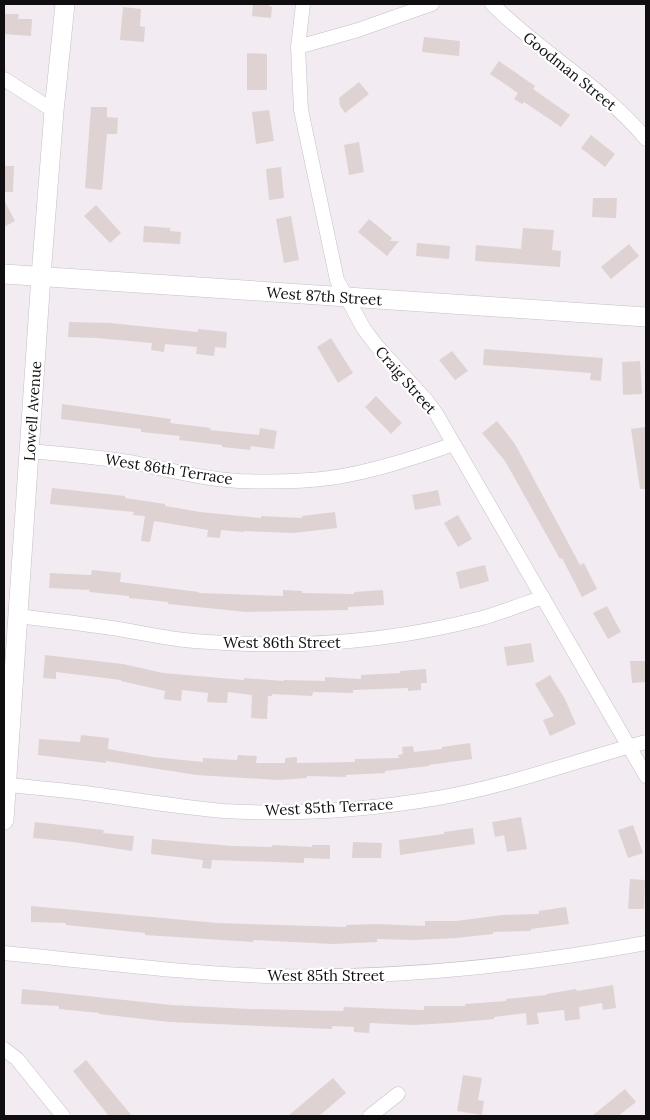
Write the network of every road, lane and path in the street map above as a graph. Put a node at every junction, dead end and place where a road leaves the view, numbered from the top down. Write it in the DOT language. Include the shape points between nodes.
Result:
graph roads {
  1 [pos="66,4"];
  2 [pos="303,4"];
  3 [pos="432,4"];
  4 [pos="492,4"];
  5 [pos="298,47"];
  6 [pos="4,79"];
  7 [pos="54,111"];
  8 [pos="646,139"];
  9 [pos="4,274"];
  10 [pos="41,276"];
  11 [pos="346,297"];
  12 [pos="646,317"];
  13 [pos="454,444"];
  14 [pos="30,450"];
  15 [pos="543,597"];
  16 [pos="18,616"];
  17 [pos="646,742"];
  18 [pos="630,747"];
  19 [pos="646,776"];
  20 [pos="6,785"];
  21 [pos="4,820"];
  22 [pos="646,942"];
  23 [pos="4,953"];
  24 [pos="4,1049"];
  25 [pos="398,1094"];
  26 [pos="63,1116"];
  27 [pos="370,1116"];
  1 -- 7 [label="street, Lowell Avenue"];
  2 -- 5 [label="street, Craig Street"];
  3 -- 5 [label="street"];
  4 -- 8 [label="street, Goodman Street" via="615,107"];
  5 -- 11 [label="street, Craig Street" via="301,110 337,280"];
  6 -- 7 [label="street"];
  7 -- 10 [label="street, Lowell Avenue"];
  9 -- 10 [label="street, West 87th Street"];
  10 -- 11 [label="street, West 87th Street"];
  10 -- 14 [label="street, Lowell Avenue"];
  11 -- 12 [label="street, West 87th Street"];
  11 -- 13 [label="street, Craig Street" via="364,329 427,401"];
  13 -- 14 [label="street, West 86th Terrace" via="368,470 331,478 291,481 238,481 102,458"];
  13 -- 15 [label="street, Craig Street"];
  14 -- 16 [label="street, Lowell Avenue"];
  15 -- 16 [label="street, West 86th Street" via="441,628 350,642 302,645 192,641"];
  15 -- 18 [label="street, Craig Street"];
  16 -- 20 [label="street, Lowell Avenue"];
  17 -- 18 [label="street, West 85th Terrace"];
  18 -- 19 [label="street, Craig Street"];
  18 -- 20 [label="street, West 85th Terrace" via="477,790 354,809 226,811"];
  20 -- 21 [label="street, Lowell Avenue"];
  22 -- 23 [label="street, West 85th Street" via="485,967 338,976 213,973"];
  24 -- 26 [label="street" via="17,1059"];
  25 -- 27 [label="street"];
}
